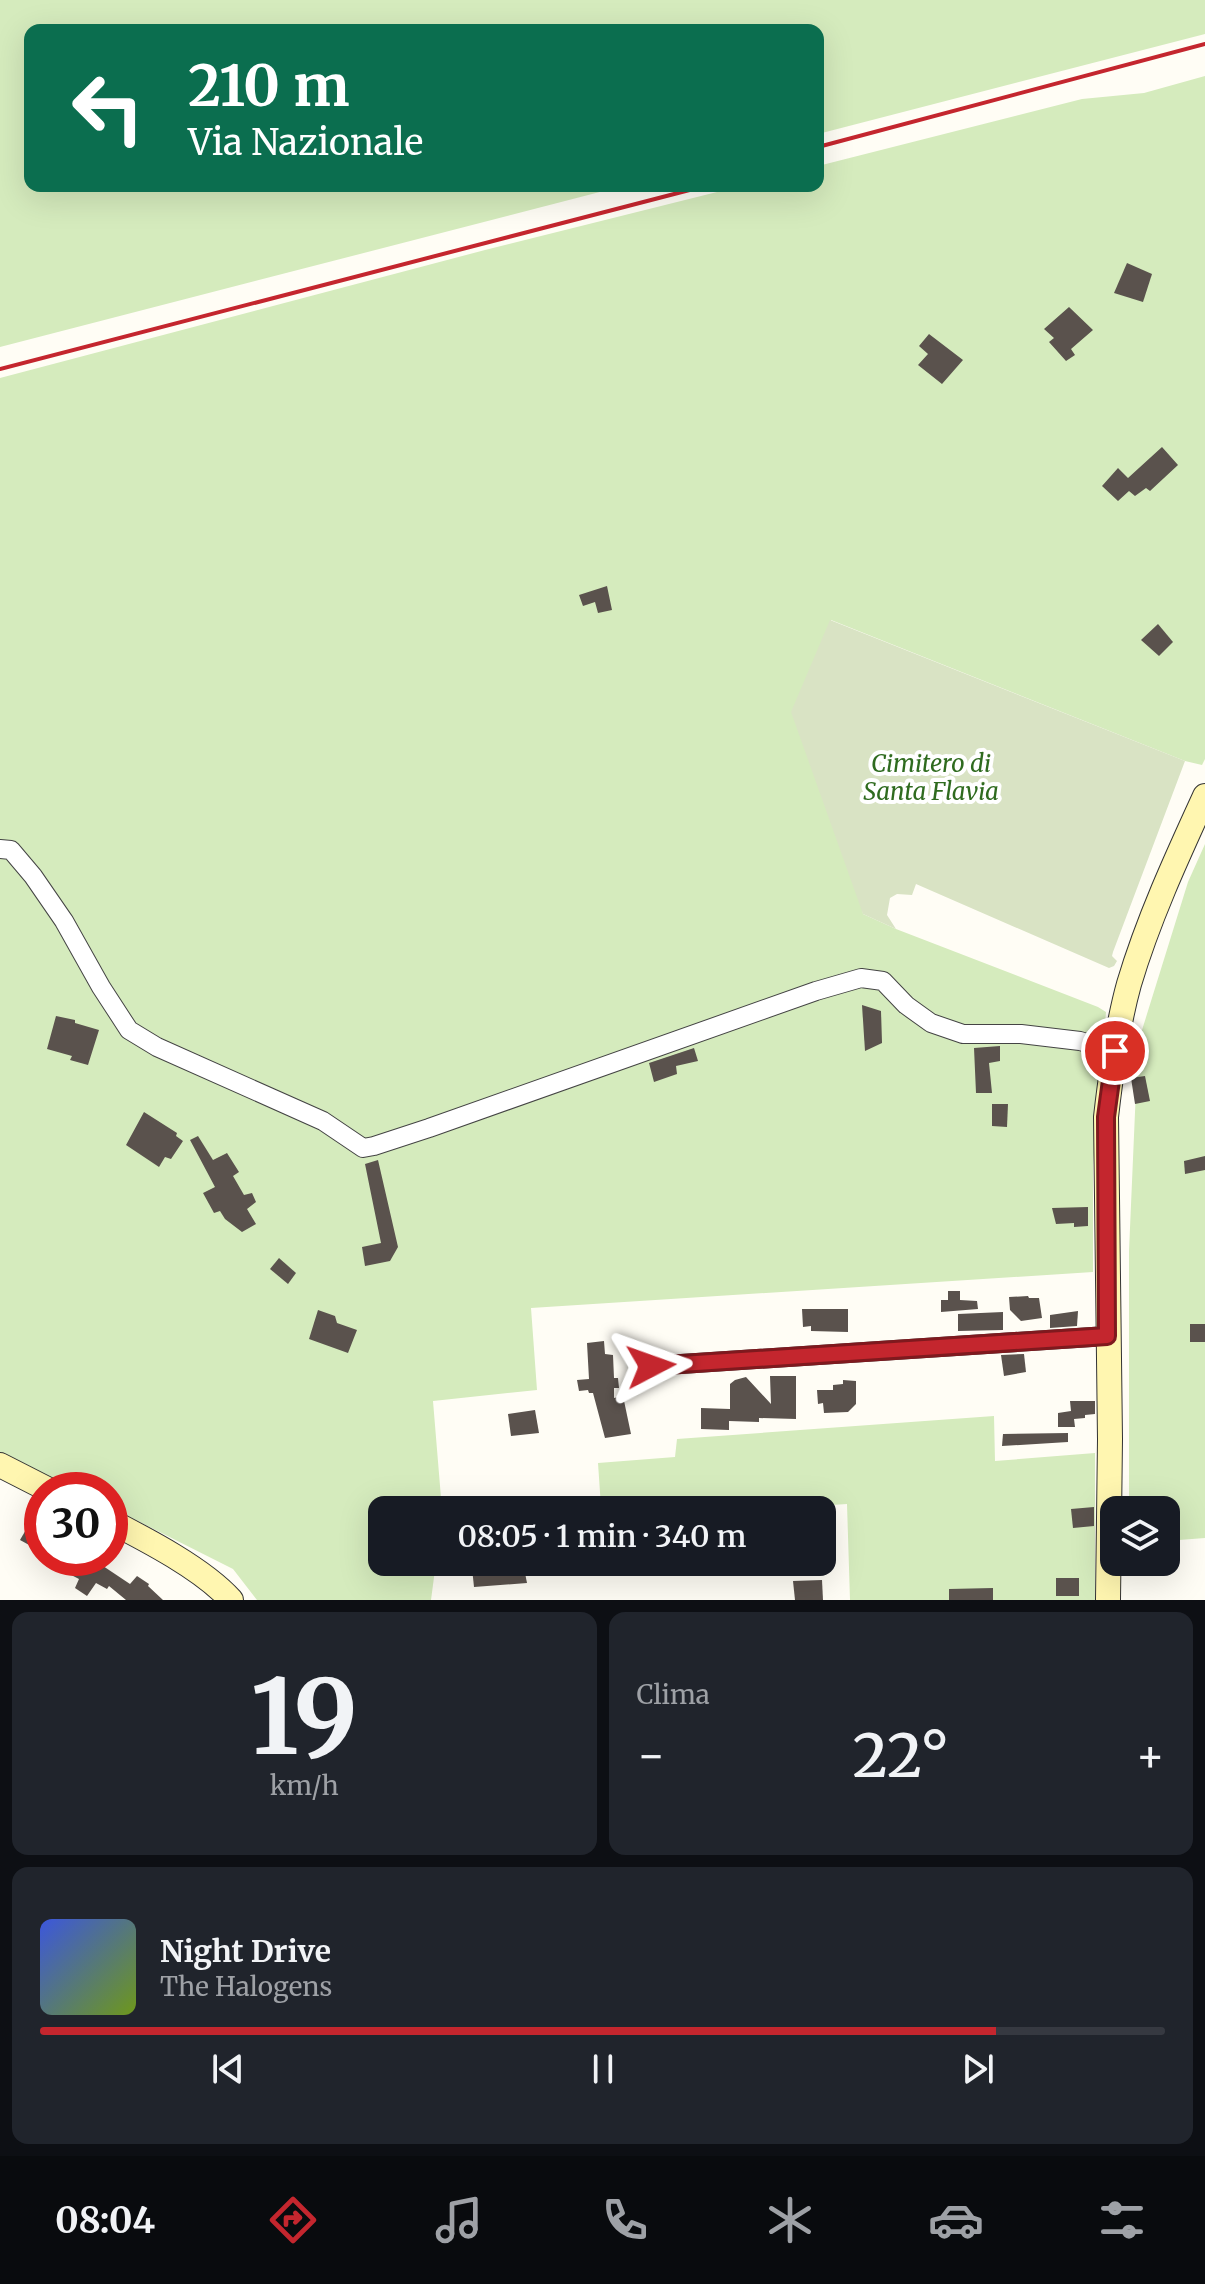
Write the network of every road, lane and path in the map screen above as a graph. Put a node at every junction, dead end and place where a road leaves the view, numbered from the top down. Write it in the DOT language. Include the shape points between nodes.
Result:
graph roads {
  1 [pos="1205,796"];
  2 [pos="0,849"];
  3 [pos="1115,1051"];
  4 [pos="1107,1336"];
  5 [pos="651,1366"];
  6 [pos="0,1465"];
  7 [pos="24,1477"];
  8 [pos="128,1531"];
  9 [pos="231,1600"];
  10 [pos="1108,1600"];
  1 -- 3 [label="main road" via="1147,932"];
  2 -- 3 [label="street" via="11,850 33,876 129,1030 323,1121 363,1148 861,978 883,981 931,1023 963,1034 1021,1034"];
  3 -- 4 [label="main road" via="1106,1117"];
  4 -- 5 [label="street"];
  4 -- 10 [label="main road"];
  6 -- 7 [label="main road"];
  8 -- 9 [label="main road" via="192,1568"];
}
